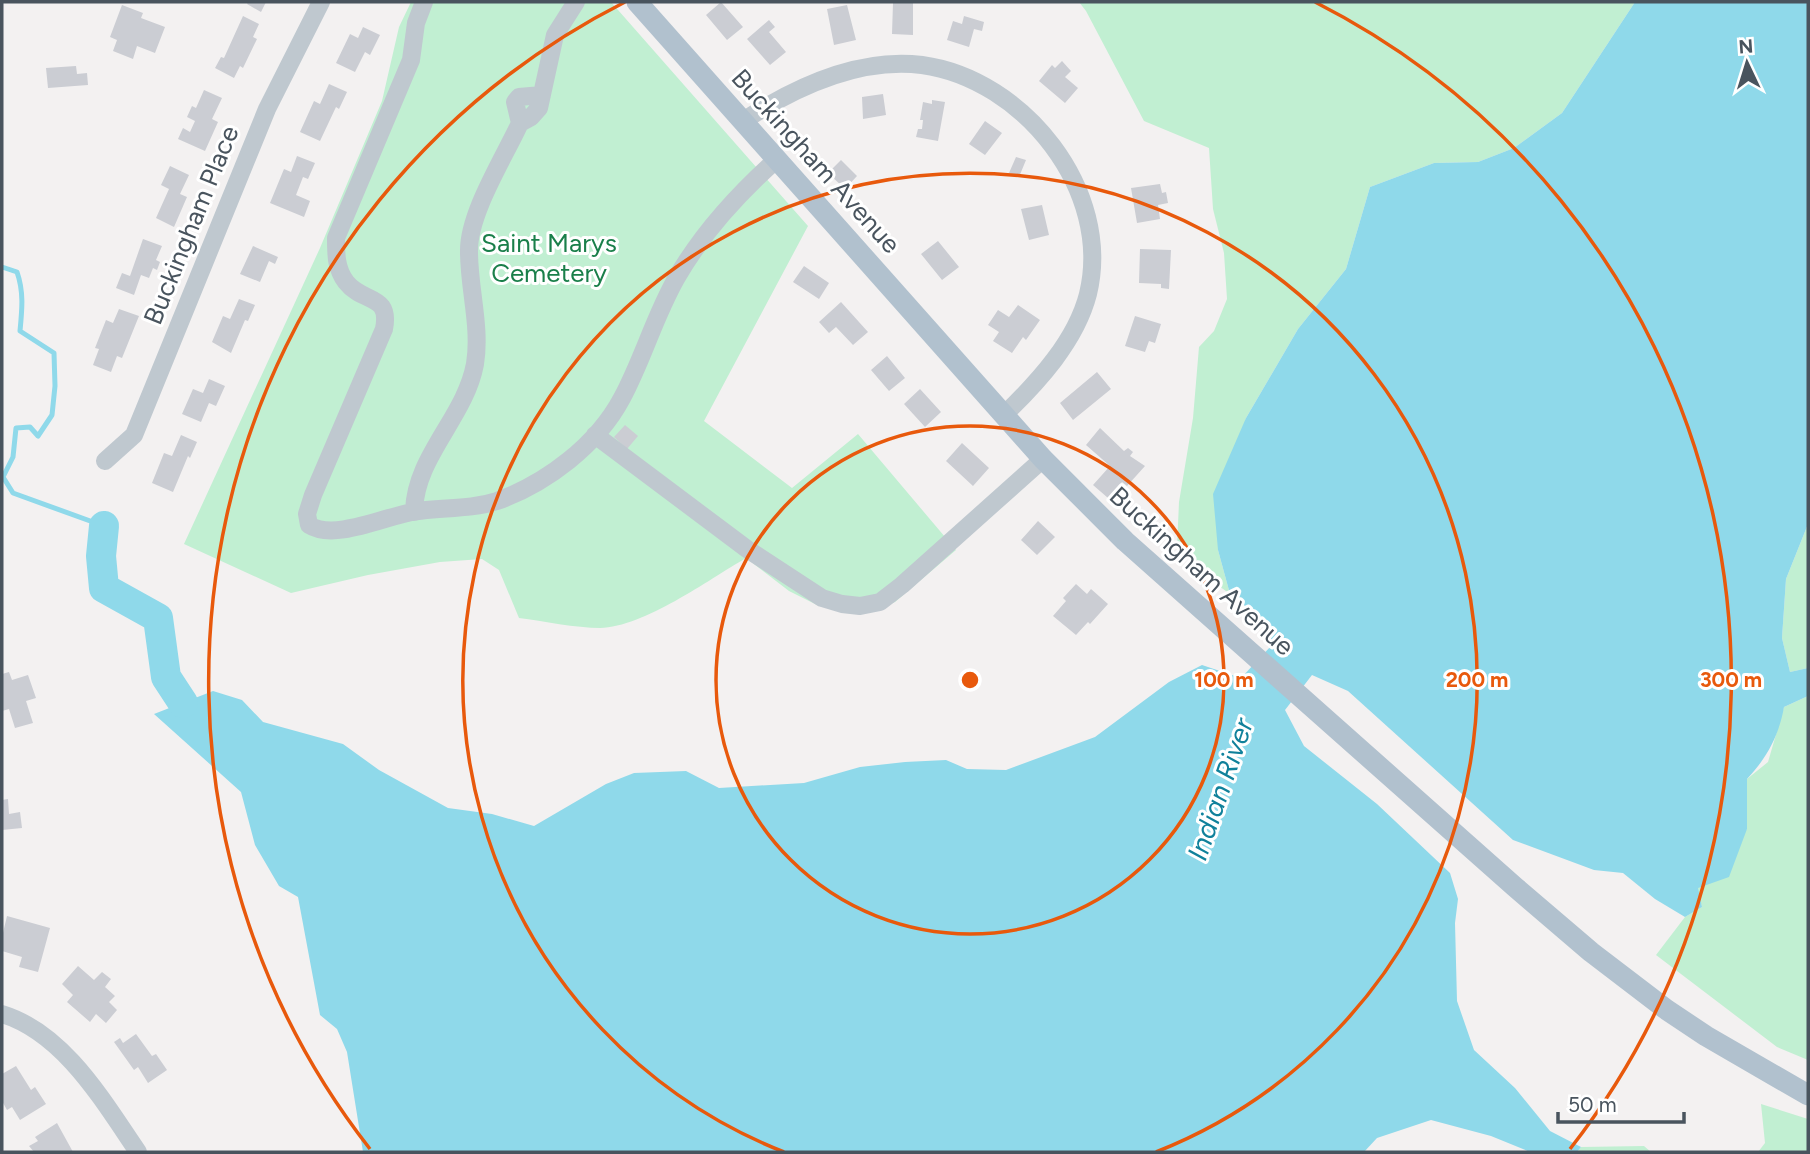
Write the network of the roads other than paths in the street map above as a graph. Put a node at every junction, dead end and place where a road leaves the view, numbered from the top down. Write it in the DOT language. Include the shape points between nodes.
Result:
graph roads {
  1 [pos="321,2"];
  2 [pos="424,2"];
  3 [pos="576,2"];
  4 [pos="637,2"];
  5 [pos="743,121"];
  6 [pos="777,159"];
  7 [pos="1004,415"];
  8 [pos="595,435"];
  9 [pos="1043,459"];
  10 [pos="105,461"];
  11 [pos="414,512"];
  12 [pos="2,1014"];
  13 [pos="1808,1095"];
  14 [pos="138,1152"];
  1 -- 10 [label="street, Buckingham Place" via="267,109 134,435"];
  2 -- 11 [label="street" via="411,60 336,238 336,262 345,281 379,302 386,312 384,329 307,514 309,525 334,531"];
  3 -- 11 [label="street" via="555,35 539,108 520,123 472,223 468,253 474,292 475,364 467,391 416,488"];
  4 -- 5 [label="main road, Buckingham Avenue"];
  5 -- 6 [label="main road, Buckingham Avenue"];
  5 -- 7 [label="street" via="838,73 881,65 922,65 975,82 1000,96 1045,135 1063,159 1087,218 1088,293 1051,364"];
  6 -- 7 [label="main road, Buckingham Avenue"];
  6 -- 8 [label="street" via="697,246 671,289 621,400"];
  7 -- 9 [label="main road, Buckingham Avenue"];
  8 -- 9 [label="street" via="798,584 822,598 860,606 880,602 902,585"];
  8 -- 11 [label="street" via="571,459 532,485 497,500"];
  9 -- 13 [label="main road, Buckingham Avenue" via="1125,541 1621,976 1706,1036"];
  12 -- 14 [label="street" via="30,1026 83,1072"];
}
